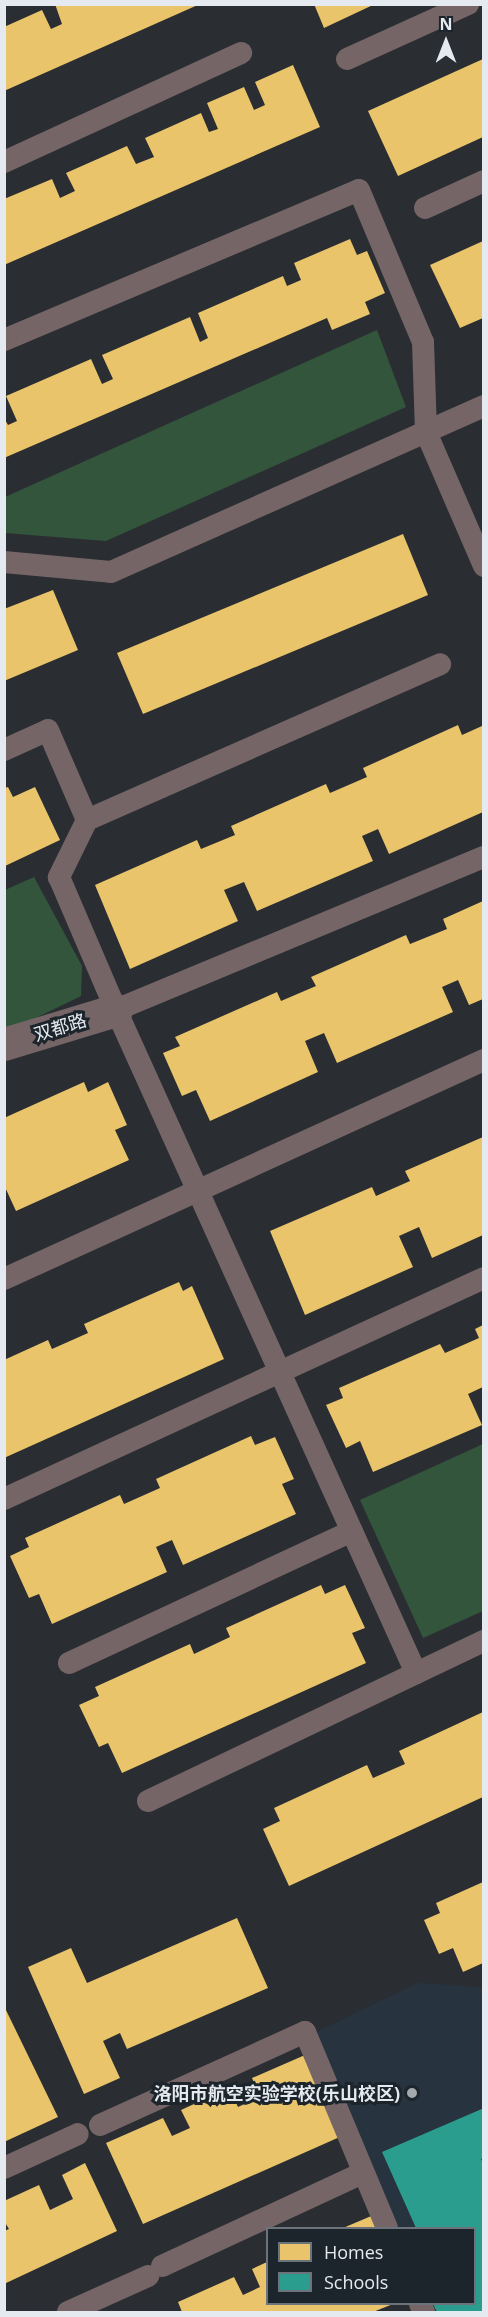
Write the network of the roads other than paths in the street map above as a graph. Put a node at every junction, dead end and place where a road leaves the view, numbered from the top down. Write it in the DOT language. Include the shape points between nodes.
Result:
graph roads {
  1 [pos="468,4"];
  2 [pos="241,53"];
  3 [pos="347,59"];
  4 [pos="4,162"];
  5 [pos="483,181"];
  6 [pos="425,208"];
  7 [pos="4,340"];
  8 [pos="483,406"];
  9 [pos="426,432"];
  10 [pos="4,562"];
  11 [pos="483,566"];
  12 [pos="440,664"];
  13 [pos="4,750"];
  14 [pos="87,820"];
  15 [pos="483,857"];
  16 [pos="116,1010"];
  17 [pos="4,1044"];
  18 [pos="483,1060"];
  19 [pos="198,1191"];
  20 [pos="483,1278"];
  21 [pos="4,1279"];
  22 [pos="280,1372"];
  23 [pos="4,1499"];
  24 [pos="352,1531"];
  25 [pos="483,1641"];
  26 [pos="69,1663"];
  27 [pos="416,1673"];
  28 [pos="148,1801"];
  29 [pos="100,2124"];
  30 [pos="78,2134"];
  31 [pos="4,2168"];
  32 [pos="362,2173"];
  33 [pos="386,2227"];
  34 [pos="68,2313"];
  1 -- 3 [label="lane"];
  2 -- 4 [label="lane"];
  5 -- 6 [label="lane"];
  7 -- 9 [label="lane" via="359,190 423,342"];
  8 -- 9 [label="lane"];
  9 -- 10 [label="lane" via="111,572"];
  9 -- 11 [label="lane"];
  12 -- 14 [label="lane"];
  13 -- 14 [label="lane" via="48,730"];
  14 -- 16 [label="lane" via="59,877"];
  15 -- 16 [label="lane"];
  16 -- 17 [label="street, 双都路"];
  16 -- 19 [label="lane"];
  18 -- 19 [label="lane"];
  19 -- 21 [label="lane"];
  19 -- 22 [label="lane"];
  20 -- 22 [label="lane"];
  22 -- 23 [label="lane"];
  22 -- 24 [label="lane"];
  24 -- 26 [label="lane"];
  24 -- 27 [label="lane"];
  25 -- 27 [label="lane"];
  27 -- 28 [label="lane"];
  29 -- 32 [label="lane" via="305,2032"];
  30 -- 31 [label="lane"];
  32 -- 33 [label="lane"];
  32 -- 34 [label="lane"];
}
